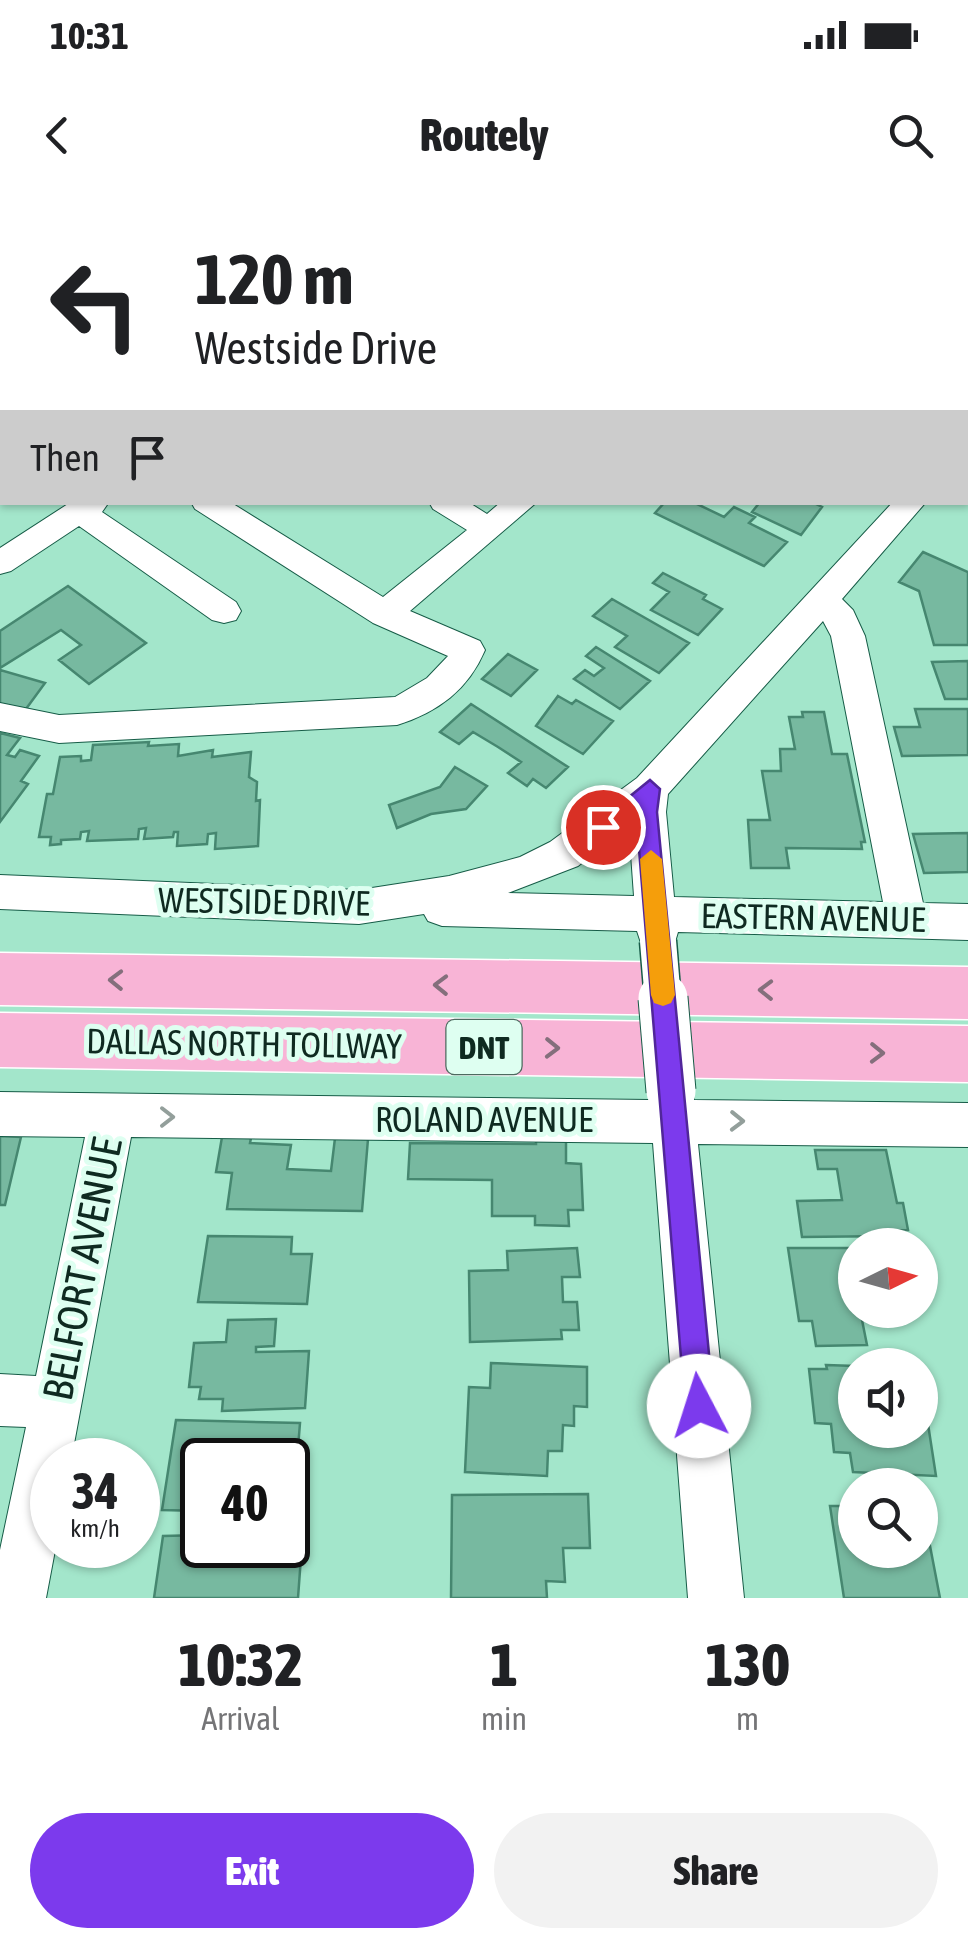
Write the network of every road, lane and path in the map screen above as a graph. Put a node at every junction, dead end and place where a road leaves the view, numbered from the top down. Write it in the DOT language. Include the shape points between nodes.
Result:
graph roads {
  1 [pos="211,505"];
  2 [pos="449,505"];
  3 [pos="518,505"];
  4 [pos="909,505"];
  5 [pos="87,507"];
  6 [pos="489,529"];
  7 [pos="0,563"];
  8 [pos="823,600"];
  9 [pos="224,611"];
  10 [pos="386,614"];
  11 [pos="0,717"];
  12 [pos="650,789"];
  13 [pos="0,892"];
  14 [pos="359,907"];
  15 [pos="906,919"];
  16 [pos="968,922"];
  17 [pos="657,927"];
  18 [pos="0,979"];
  19 [pos="968,993"];
  20 [pos="0,1040"];
  21 [pos="968,1054"];
  22 [pos="672,1106"];
  23 [pos="0,1114"];
  24 [pos="112,1116"];
  25 [pos="968,1124"];
  26 [pos="0,1400"];
  27 [pos="56,1402"];
  28 [pos="18,1598"];
  29 [pos="716,1598"];
  1 -- 10 [label="street"];
  2 -- 6 [label="street"];
  3 -- 6 [label="street"];
  4 -- 8 [label="street, WESTSIDE DRIVE"];
  5 -- 7 [label="street"];
  5 -- 9 [label="street"];
  6 -- 10 [label="street"];
  8 -- 12 [label="street, WESTSIDE DRIVE"];
  8 -- 15 [label="street" via="848,636"];
  10 -- 11 [label="street" via="468,650 451,677 397,711 59,730"];
  12 -- 14 [label="street, WESTSIDE DRIVE" via="577,845 528,871 450,893"];
  12 -- 17 [label="street" via="646,812"];
  13 -- 14 [label="street, WESTSIDE DRIVE"];
  14 -- 17 [label="street, EASTERN AVENUE"];
  15 -- 16 [label="street, EASTERN AVENUE"];
  15 -- 17 [label="street, EASTERN AVENUE"];
  17 -- 22 [label="street, bridge"];
  19 -- 18 [label="highway, DALLAS NORTH TOLLWAY / DNT, one-way"];
  20 -- 21 [label="highway, DALLAS NORTH TOLLWAY / DNT, one-way"];
  24 -- 22 [label="street, ROLAND AVENUE, one-way"];
  22 -- 25 [label="street, ROLAND AVENUE, one-way"];
  22 -- 29 [label="street"];
  23 -- 24 [label="street, ROLAND AVENUE"];
  24 -- 27 [label="street, BELFORT AVENUE"];
  26 -- 27 [label="street"];
  27 -- 28 [label="street, BELFORT AVENUE"];
}
